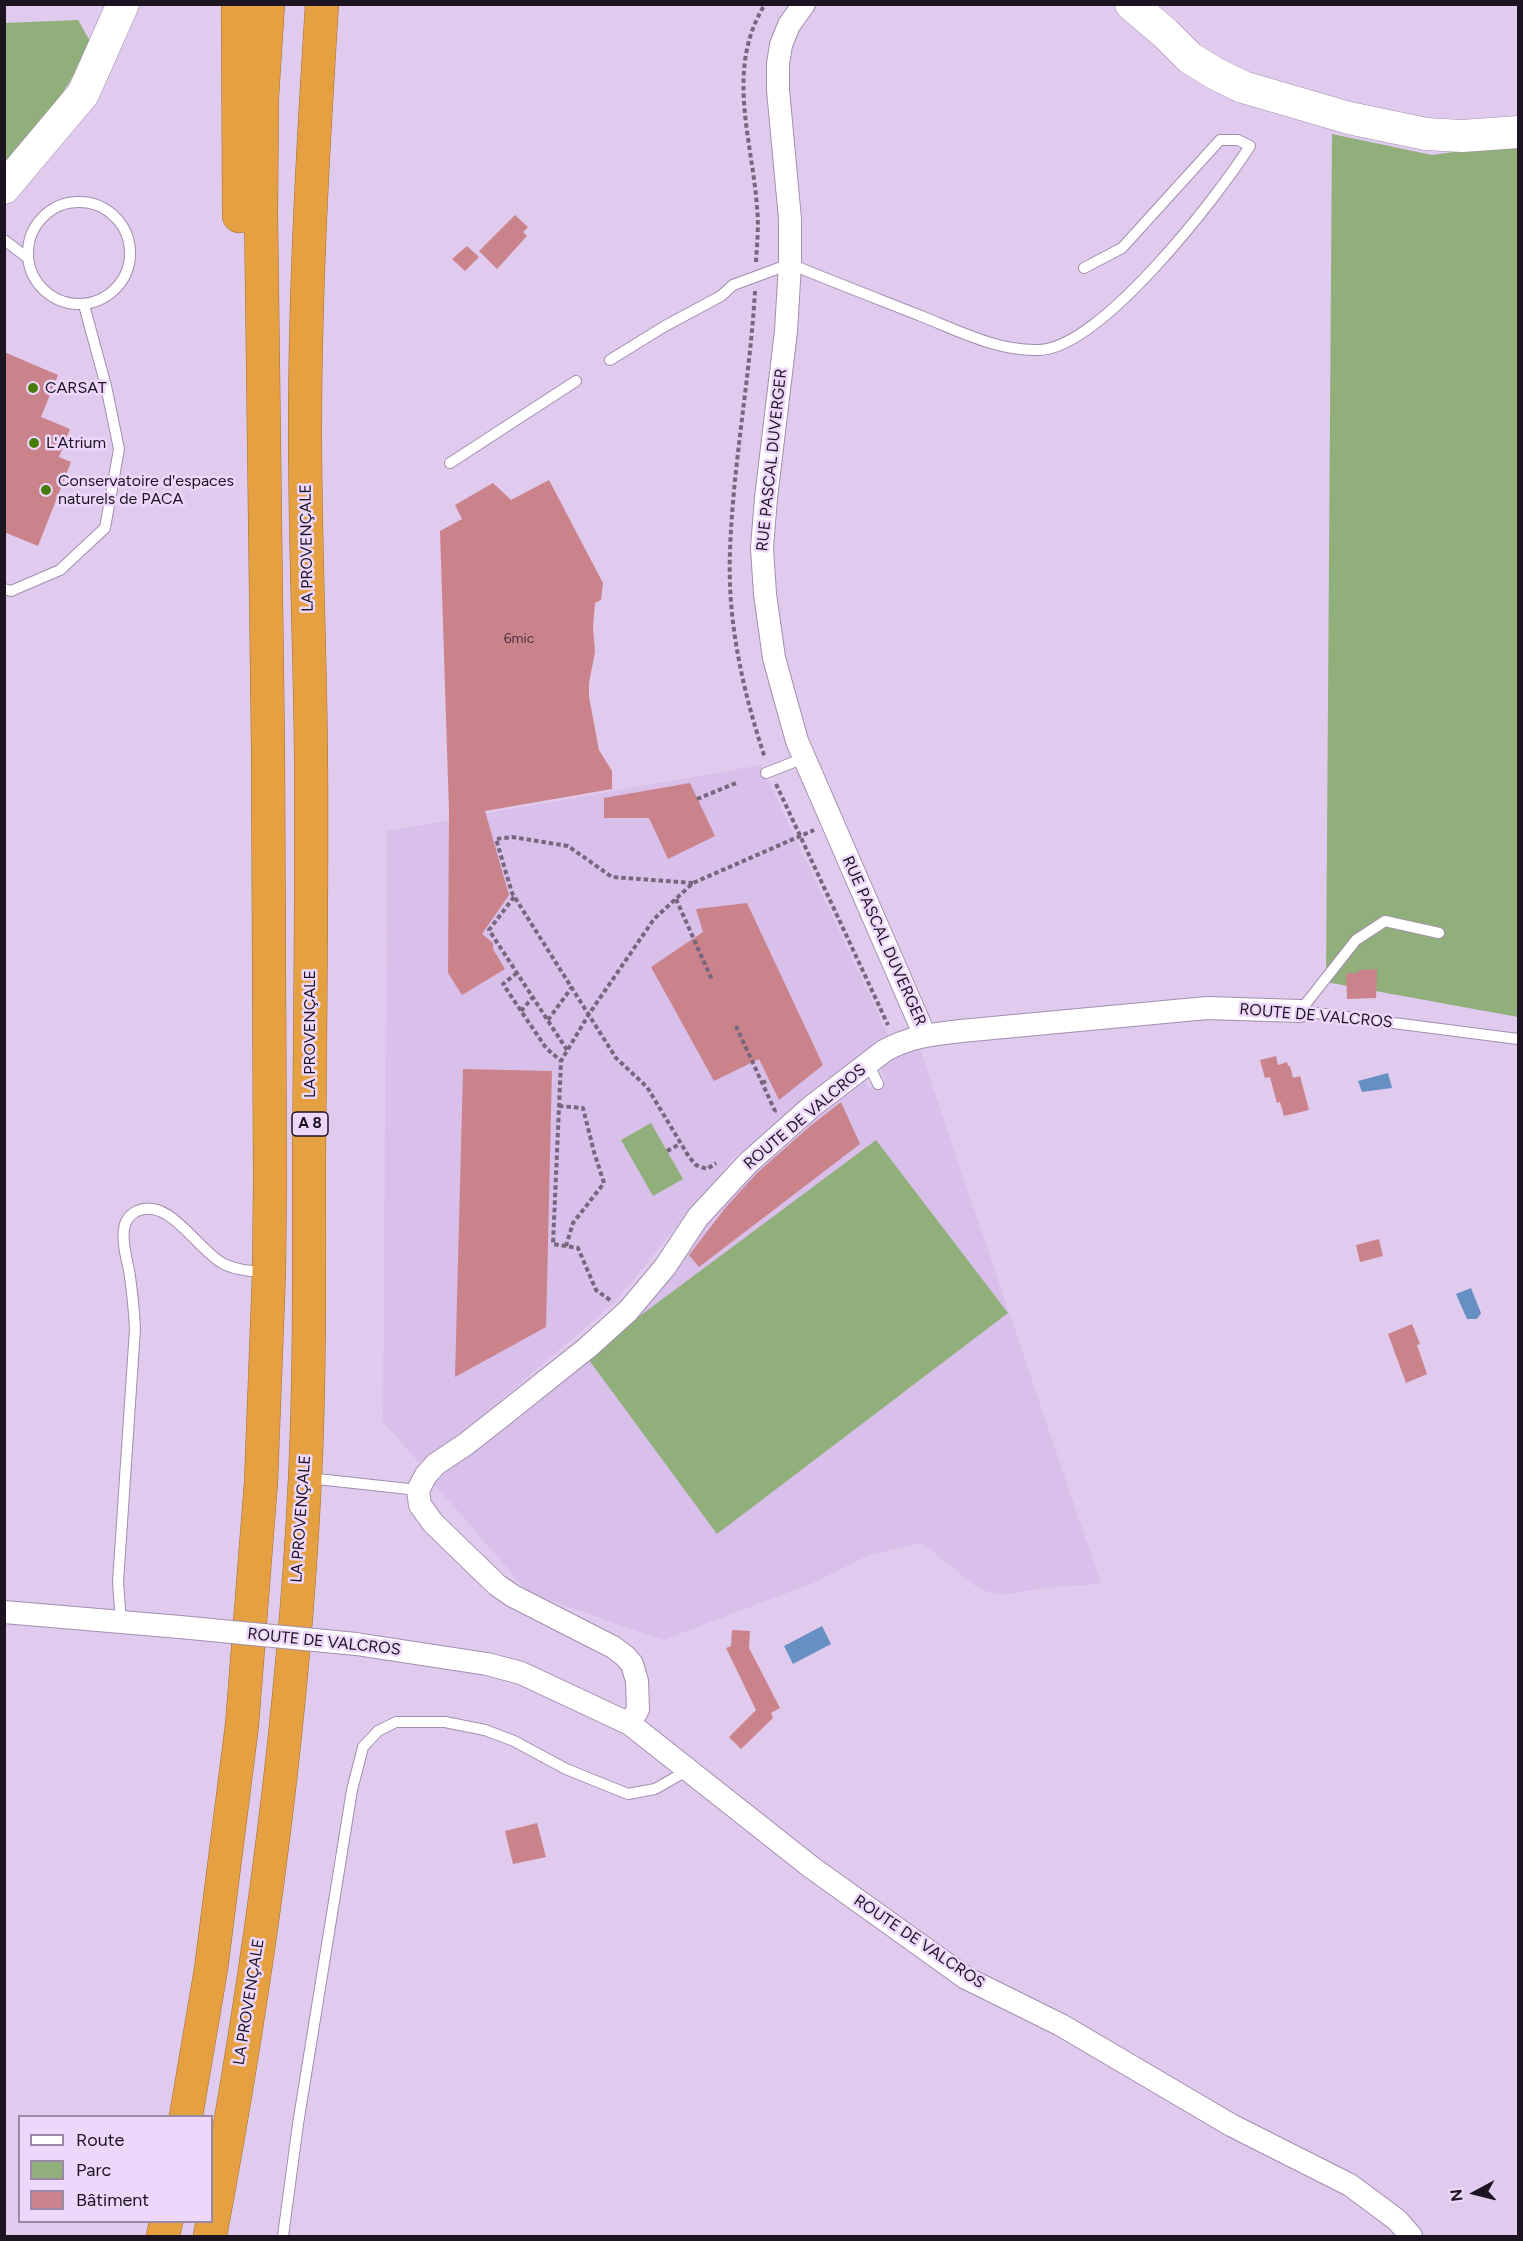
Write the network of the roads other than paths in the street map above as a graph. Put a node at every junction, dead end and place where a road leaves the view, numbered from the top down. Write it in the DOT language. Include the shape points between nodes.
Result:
graph roads {
  1 [pos="123,4"];
  2 [pos="238,4"];
  3 [pos="268,4"];
  4 [pos="322,4"];
  5 [pos="804,4"];
  6 [pos="1131,4"];
  7 [pos="1161,19"];
  8 [pos="1518,132"];
  9 [pos="4,188"];
  10 [pos="4,240"];
  11 [pos="28,258"];
  12 [pos="790,264"];
  13 [pos="1084,268"];
  14 [pos="84,305"];
  15 [pos="610,360"];
  16 [pos="576,381"];
  17 [pos="450,463"];
  18 [pos="4,589"];
  19 [pos="804,758"];
  20 [pos="765,773"];
  21 [pos="1439,933"];
  22 [pos="1300,1011"];
  23 [pos="925,1036"];
  24 [pos="1518,1039"];
  25 [pos="270,1181"];
  26 [pos="269,1273"];
  27 [pos="305,1477"];
  28 [pos="418,1490"];
  29 [pos="4,1612"];
  30 [pos="121,1622"];
  31 [pos="630,1724"];
  32 [pos="690,1769"];
  33 [pos="186,2115"];
  34 [pos="213,2220"];
  35 [pos="283,2236"];
  36 [pos="1411,2236"];
  1 -- 9 [label="street" via="83,94"];
  2 -- 25 [label="highway" via="247,597"];
  3 -- 25 [label="highway, A 8" via="261,213"];
  4 -- 27 [label="highway, LA PROVENÇALE / A 8" via="309,224 305,432 311,760"];
  5 -- 12 [label="street, RUE PASCAL DUVERGER" via="789,25 778,64"];
  6 -- 7 [label="street"];
  7 -- 8 [label="street" via="1190,58 1244,87 1349,118 1426,134"];
  10 -- 11 [label="lane"];
  11 -- 14 [label="lane" via="40,288 68,304"];
  11 -- 14 [label="lane" via="29,241 48,212 81,201 112,213 124,227 130,243 126,277 100,301"];
  12 -- 13 [label="lane" via="976,337 1002,346 1041,351 1066,342 1098,322 1139,284 1231,176 1250,146 1238,140 1220,140 1122,248"];
  12 -- 15 [label="lane" via="733,285 722,296"];
  12 -- 19 [label="street, RUE PASCAL DUVERGER" via="763,560 774,658"];
  14 -- 18 [label="lane" via="119,449 105,528 60,570 11,591"];
  16 -- 17 [label="lane"];
  19 -- 20 [label="lane"];
  19 -- 23 [label="street, RUE PASCAL DUVERGER"];
  21 -- 22 [label="lane" via="1385,921 1356,940"];
  22 -- 23 [label="street, ROUTE DE VALCROS" via="1207,1008"];
  22 -- 24 [label="lane, ROUTE DE VALCROS"];
  23 -- 28 [label="street, ROUTE DE VALCROS" via="897,1044 873,1073 811,1107 748,1163 698,1217 665,1267 628,1311 513,1407 436,1464"];
  25 -- 26 [label="highway, A 8"];
  26 -- 30 [label="lane" via="223,1263 158,1209 138,1211 126,1220 124,1244 135,1329 118,1582"];
  26 -- 33 [label="highway, A 8" via="261,1482 242,1725 211,1969"];
  27 -- 28 [label="lane"];
  27 -- 34 [label="highway, LA PROVENÇALE / A 8" via="279,1790 249,2007"];
  28 -- 31 [label="street" via="420,1505 433,1523 497,1585 625,1656 638,1681 638,1709"];
  29 -- 30 [label="street, ROUTE DE VALCROS"];
  30 -- 31 [label="street, ROUTE DE VALCROS, bridge" via="356,1644 476,1662 521,1673"];
  31 -- 32 [label="street, ROUTE DE VALCROS"];
  32 -- 35 [label="lane" via="655,1789 628,1794 566,1769 514,1741 445,1722 396,1722 378,1731 363,1747 352,1790 299,2112"];
  32 -- 36 [label="street, ROUTE DE VALCROS" via="810,1867 966,1978 1061,2025 1231,2125 1350,2185 1397,2220"];
}
